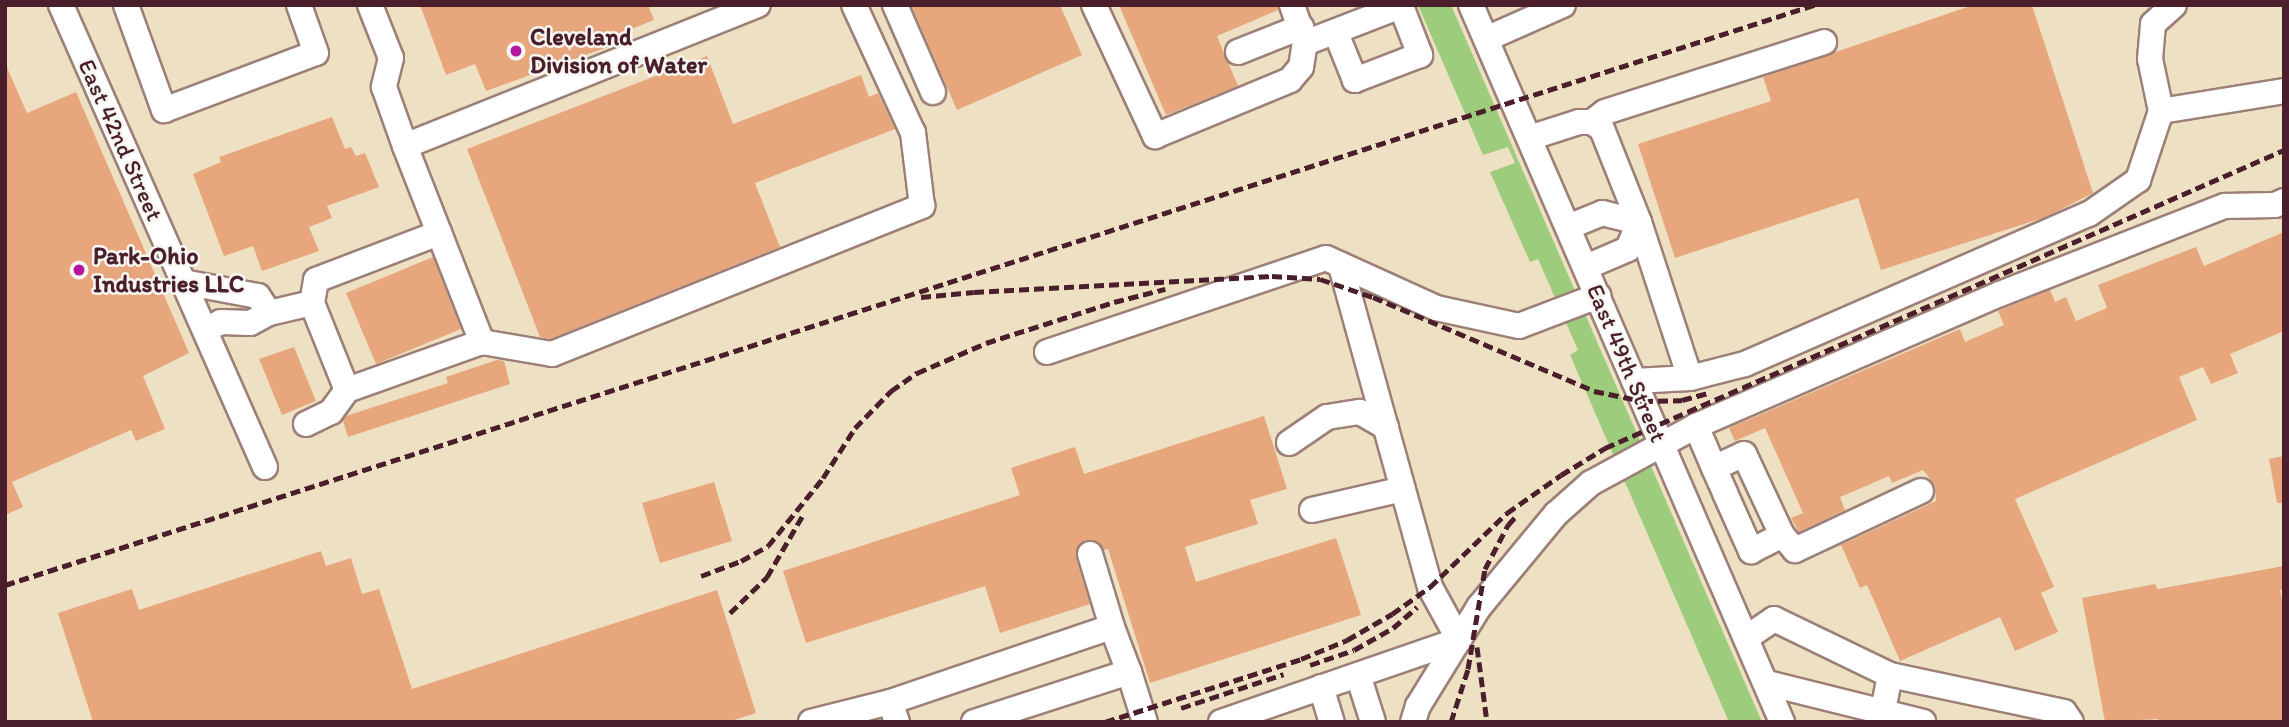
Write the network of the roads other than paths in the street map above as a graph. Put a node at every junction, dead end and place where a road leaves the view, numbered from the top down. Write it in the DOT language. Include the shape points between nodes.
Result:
graph roads {
  1 [pos="61,5"];
  2 [pos="126,5"];
  3 [pos="299,5"];
  4 [pos="370,5"];
  5 [pos="758,5"];
  6 [pos="854,5"];
  7 [pos="895,5"];
  8 [pos="1094,5"];
  9 [pos="1471,5"];
  10 [pos="1563,5"];
  11 [pos="2174,5"];
  12 [pos="725,11"];
  13 [pos="1299,25"];
  14 [pos="1336,33"];
  15 [pos="1486,39"];
  16 [pos="1824,42"];
  17 [pos="1238,52"];
  18 [pos="2284,91"];
  19 [pos="933,92"];
  20 [pos="2161,111"];
  21 [pos="1592,122"];
  22 [pos="1529,138"];
  23 [pos="405,146"];
  24 [pos="2284,201"];
  25 [pos="1639,222"];
  26 [pos="1568,227"];
  27 [pos="439,233"];
  28 [pos="1341,265"];
  29 [pos="1586,267"];
  30 [pos="184,282"];
  31 [pos="1598,296"];
  32 [pos="312,303"];
  33 [pos="269,313"];
  34 [pos="205,330"];
  35 [pos="482,342"];
  36 [pos="1047,352"];
  37 [pos="1690,378"];
  38 [pos="1634,381"];
  39 [pos="347,390"];
  40 [pos="306,424"];
  41 [pos="1696,426"];
  42 [pos="1386,427"];
  43 [pos="1289,443"];
  44 [pos="1661,445"];
  45 [pos="265,467"];
  46 [pos="1714,468"];
  47 [pos="1403,489"];
  48 [pos="1922,491"];
  49 [pos="1725,493"];
  50 [pos="1689,508"];
  51 [pos="1312,510"];
  52 [pos="1782,535"];
  53 [pos="1090,554"];
  54 [pos="1112,627"];
  55 [pos="1746,638"];
  56 [pos="1459,640"];
  57 [pos="1129,672"];
  58 [pos="1358,675"];
  59 [pos="1890,675"];
  60 [pos="1766,683"];
  61 [pos="1321,687"];
  62 [pos="893,712"];
  63 [pos="1883,712"];
  64 [pos="811,722"];
  65 [pos="974,722"];
  66 [pos="1145,722"];
  67 [pos="1221,722"];
  68 [pos="1332,722"];
  69 [pos="1373,722"];
  70 [pos="1413,722"];
  71 [pos="1782,722"];
  72 [pos="1923,722"];
  73 [pos="2071,722"];
  1 -- 30 [label="street, East 42nd Street"];
  2 -- 3 [label="street" via="164,110 316,52"];
  4 -- 23 [label="street" via="391,58 384,87"];
  5 -- 12 [label="street"];
  6 -- 35 [label="street" via="913,133 922,206 552,354"];
  7 -- 19 [label="street"];
  8 -- 13 [label="street" via="1155,136 1290,80 1301,68"];
  9 -- 15 [label="street, East 49th Street"];
  10 -- 15 [label="street"];
  11 -- 20 [label="street" via="2153,24 2150,59"];
  12 -- 23 [label="street"];
  13 -- 14 [label="street"];
  13 -- 17 [label="street"];
  15 -- 22 [label="street, East 49th Street"];
  16 -- 21 [label="street" via="1605,113"];
  18 -- 20 [label="street"];
  20 -- 37 [label="street" via="2138,180 2089,214 1745,364"];
  21 -- 22 [label="street"];
  21 -- 25 [label="street" via="1602,130"];
  22 -- 26 [label="street, East 49th Street"];
  23 -- 27 [label="street"];
  24 -- 41 [label="street" via="2225,206 2000,294"];
  25 -- 26 [label="street" via="1602,213"];
  25 -- 29 [label="street" via="1628,249"];
  25 -- 37 [label="street"];
  26 -- 29 [label="street, East 49th Street"];
  27 -- 32 [label="street" via="316,280"];
  27 -- 35 [label="street"];
  28 -- 31 [label="street" via="1436,308 1519,326"];
  28 -- 36 [label="street" via="1326,258"];
  28 -- 42 [label="street"];
  29 -- 31 [label="street, East 49th Street"];
  30 -- 33 [label="street" via="258,296"];
  30 -- 34 [label="street, East 42nd Street"];
  31 -- 38 [label="street, East 49th Street"];
  32 -- 33 [label="street"];
  32 -- 39 [label="street"];
  33 -- 34 [label="street" via="250,323 221,322"];
  34 -- 45 [label="street, East 42nd Street"];
  35 -- 39 [label="street"];
  37 -- 38 [label="street"];
  38 -- 44 [label="street, East 49th Street"];
  39 -- 40 [label="street" via="331,412"];
  41 -- 44 [label="street"];
  41 -- 46 [label="street"];
  42 -- 43 [label="street" via="1360,412 1327,417"];
  42 -- 47 [label="street"];
  44 -- 50 [label="street, East 49th Street"];
  44 -- 56 [label="street" via="1591,483 1556,514 1479,607"];
  46 -- 49 [label="street"];
  46 -- 52 [label="street" via="1744,454"];
  47 -- 51 [label="street"];
  47 -- 56 [label="street" via="1430,587"];
  48 -- 52 [label="street" via="1795,550"];
  49 -- 50 [label="street"];
  49 -- 52 [label="street" via="1751,551"];
  50 -- 55 [label="street, East 49th Street"];
  53 -- 54 [label="street"];
  54 -- 57 [label="street"];
  54 -- 62 [label="street"];
  55 -- 59 [label="street" via="1774,619"];
  55 -- 60 [label="street, East 49th Street"];
  56 -- 58 [label="street"];
  56 -- 70 [label="street"];
  57 -- 65 [label="street"];
  57 -- 66 [label="street"];
  58 -- 61 [label="street"];
  58 -- 69 [label="street"];
  59 -- 63 [label="street"];
  59 -- 73 [label="street" via="2064,712"];
  60 -- 63 [label="street"];
  60 -- 71 [label="street, East 49th Street"];
  61 -- 67 [label="street"];
  61 -- 68 [label="street"];
  62 -- 64 [label="street"];
  63 -- 72 [label="street"];
}
